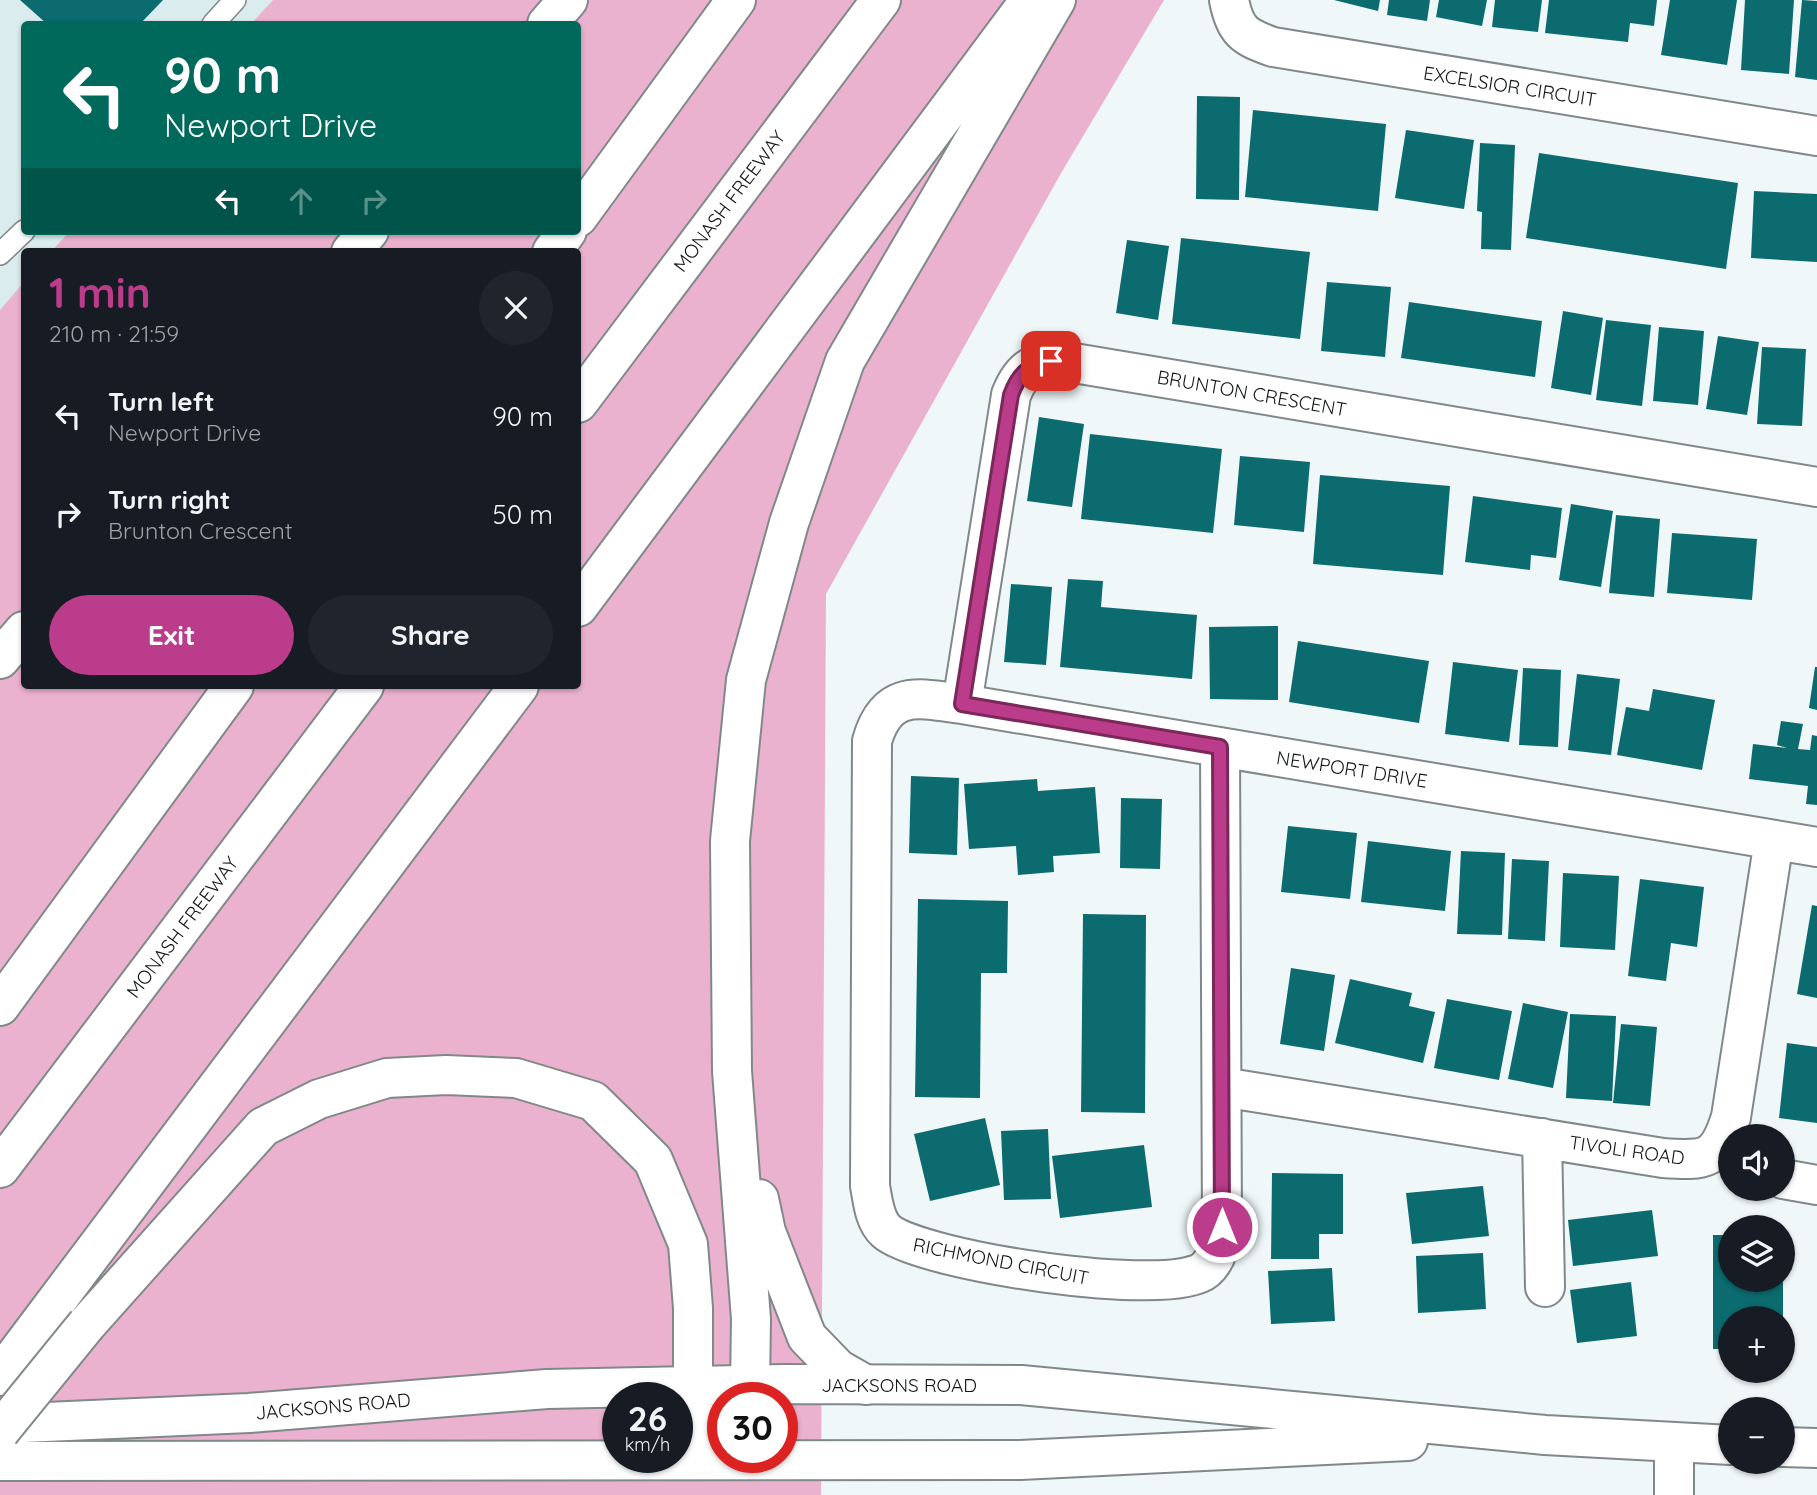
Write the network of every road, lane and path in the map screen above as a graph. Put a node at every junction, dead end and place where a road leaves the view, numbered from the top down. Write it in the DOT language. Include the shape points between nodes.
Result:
graph roads {
  1 [pos="235,0"];
  2 [pos="568,0"];
  3 [pos="736,0"];
  4 [pos="881,0"];
  5 [pos="1030,0"];
  6 [pos="1056,0"];
  7 [pos="1229,0"];
  8 [pos="216,21"];
  9 [pos="550,21"];
  10 [pos="1817,136"];
  11 [pos="581,213"];
  12 [pos="21,234"];
  13 [pos="0,254"];
  14 [pos="581,399"];
  15 [pos="1817,488"];
  16 [pos="581,603"];
  17 [pos="21,634"];
  18 [pos="0,659"];
  19 [pos="232,689"];
  20 [pos="362,689"];
  21 [pos="517,689"];
  22 [pos="962,704"];
  23 [pos="888,708"];
  24 [pos="1220,747"];
  25 [pos="1774,840"];
  26 [pos="1817,847"];
  27 [pos="0,1006"];
  28 [pos="732,1070"];
  29 [pos="1222,1087"];
  30 [pos="1729,1124"];
  31 [pos="1542,1138"];
  32 [pos="1718,1157"];
  33 [pos="0,1168"];
  34 [pos="1795,1181"];
  35 [pos="1817,1185"];
  36 [pos="1545,1287"];
  37 [pos="0,1376"];
  38 [pos="693,1382"];
  39 [pos="750,1382"];
  40 [pos="866,1385"];
  41 [pos="693,1386"];
  42 [pos="707,1387"];
  43 [pos="602,1388"];
  44 [pos="798,1389"];
  45 [pos="0,1424"];
  46 [pos="0,1431"];
  47 [pos="1545,1435"];
  48 [pos="1674,1444"];
  49 [pos="1718,1445"];
  50 [pos="1795,1447"];
  51 [pos="1817,1448"];
  52 [pos="798,1458"];
  53 [pos="697,1459"];
  54 [pos="707,1459"];
  55 [pos="0,1461"];
  56 [pos="1674,1495"];
  1 -- 8 [label="lane"];
  2 -- 9 [label="main road"];
  3 -- 11 [label="main road"];
  4 -- 14 [label="main road, MONASH FREEWAY"];
  5 -- 16 [label="main road"];
  6 -- 28 [label="main road" via="845,361 789,523 746,680 730,841"];
  7 -- 10 [label="main road, EXCELSIOR CIRCUIT" via="1235,24 1251,39 1273,47"];
  12 -- 13 [label="lane"];
  15 -- 22 [label="main road, BRUNTON CRESCENT" via="1074,363 1033,365 1018,375 1011,395"];
  17 -- 18 [label="main road"];
  19 -- 27 [label="main road"];
  20 -- 33 [label="main road, MONASH FREEWAY"];
  21 -- 37 [label="main road"];
  22 -- 23 [label="main road, NEWPORT DRIVE" via="904,700"];
  22 -- 24 [label="main road, NEWPORT DRIVE"];
  23 -- 29 [label="main road, RICHMOND CIRCUIT" via="878,720 872,741 870,1186 874,1212 885,1230 906,1244 1060,1276 1180,1280 1204,1271 1219,1251 1222,1227"];
  24 -- 25 [label="main road, NEWPORT DRIVE"];
  24 -- 29 [label="main road, RICHMOND CIRCUIT"];
  25 -- 26 [label="main road, NEWPORT DRIVE"];
  25 -- 30 [label="main road, TIVOLI ROAD"];
  28 -- 39 [label="main road" via="751,1319"];
  28 -- 40 [label="main road" via="766,1232 807,1337 838,1369"];
  29 -- 31 [label="main road, TIVOLI ROAD"];
  31 -- 32 [label="main road, TIVOLI ROAD" via="1681,1159"];
  31 -- 36 [label="main road"];
  34 -- 35 [label="main road"];
  38 -- 46 [label="main road, bridge" via="688,1244 653,1160 593,1101 516,1078 387,1078 319,1099 263,1127 87,1324"];
  40 -- 44 [label="main road, JACKSONS ROAD"];
  40 -- 47 [label="main road, JACKSONS ROAD" via="1021,1385"];
  41 -- 42 [label="main road, JACKSONS ROAD"];
  41 -- 53 [label="main road"];
  43 -- 45 [label="main road, JACKSONS ROAD" via="236,1414"];
  47 -- 48 [label="main road, JACKSONS ROAD"];
  47 -- 52 [label="main road, JACKSONS ROAD" via="1020,1460"];
  48 -- 49 [label="main road, JACKSONS ROAD"];
  48 -- 56 [label="main road"];
  50 -- 51 [label="main road"];
  53 -- 54 [label="main road, JACKSONS ROAD"];
  53 -- 55 [label="main road, JACKSONS ROAD"];
}
